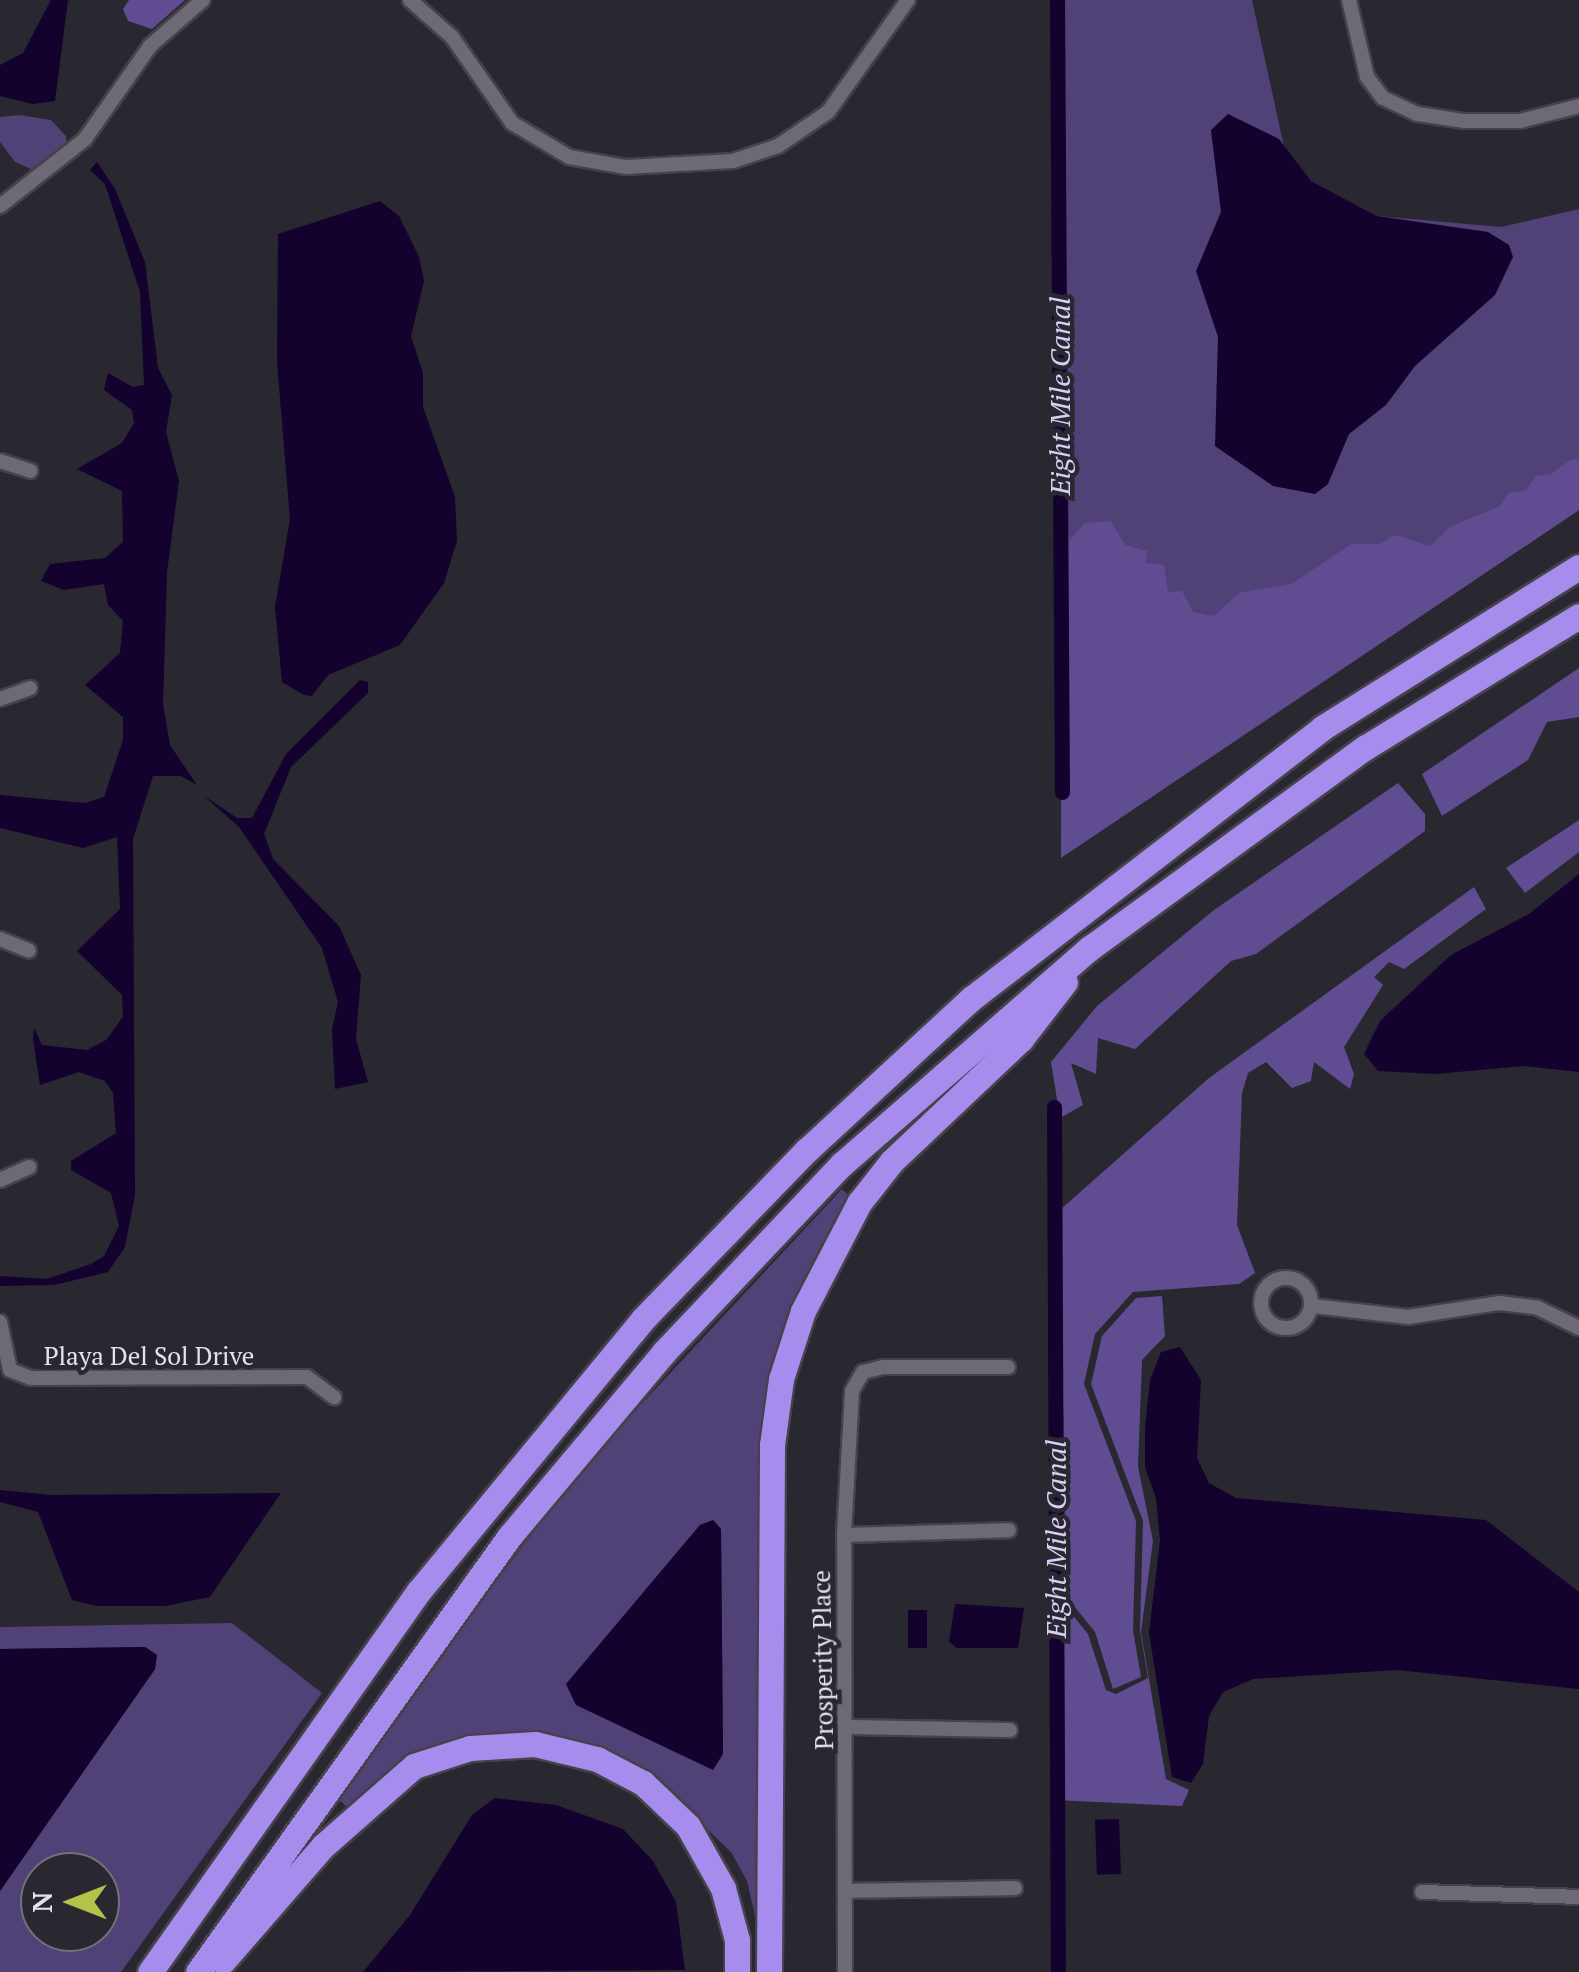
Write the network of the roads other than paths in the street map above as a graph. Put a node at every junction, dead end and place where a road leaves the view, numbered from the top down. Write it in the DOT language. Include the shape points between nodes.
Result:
graph roads {
  1 [pos="202,0"];
  2 [pos="410,0"];
  3 [pos="908,0"];
  4 [pos="1348,0"];
  5 [pos="1579,106"];
  6 [pos="0,206"];
  7 [pos="0,461"];
  8 [pos="30,472"];
  9 [pos="1579,568"];
  10 [pos="1579,616"];
  11 [pos="30,688"];
  12 [pos="0,698"];
  13 [pos="0,939"];
  14 [pos="1090,948"];
  15 [pos="28,951"];
  16 [pos="28,1167"];
  17 [pos="0,1180"];
  18 [pos="1313,1306"];
  19 [pos="0,1322"];
  20 [pos="1579,1328"];
  21 [pos="1008,1368"];
  22 [pos="334,1396"];
  23 [pos="1009,1530"];
  24 [pos="844,1534"];
  25 [pos="847,1727"];
  26 [pos="1010,1730"];
  27 [pos="1015,1888"];
  28 [pos="847,1890"];
  29 [pos="1422,1892"];
  30 [pos="1579,1897"];
  31 [pos="150,1972"];
  32 [pos="198,1972"];
  33 [pos="212,1972"];
  34 [pos="737,1972"];
  35 [pos="769,1972"];
  36 [pos="845,1972"];
  1 -- 6 [label="street" via="150,46 85,139"];
  2 -- 3 [label="street" via="452,37 512,123 568,157 626,167 733,161 778,146 828,112"];
  4 -- 5 [label="street" via="1367,78 1382,98 1418,114 1464,121 1520,121"];
  7 -- 8 [label="street"];
  9 -- 31 [label="highway" via="1322,728 987,986 807,1150 644,1320 419,1590"];
  10 -- 14 [label="highway" via="1366,747"];
  11 -- 12 [label="street"];
  13 -- 15 [label="street"];
  14 -- 32 [label="highway" via="842,1164 664,1352 510,1537"];
  14 -- 35 [label="highway" via="1021,1039 892,1161 859,1203 803,1311 781,1379 772,1445"];
  16 -- 17 [label="street"];
  18 -- 20 [label="street" via="1408,1317 1500,1303 1538,1308"];
  19 -- 22 [label="street, Playa Del Sol Drive" via="10,1370 31,1378 307,1377"];
  21 -- 24 [label="street, Prosperity Place" via="862,1372 852,1392"];
  23 -- 24 [label="street"];
  24 -- 25 [label="street, Prosperity Place"];
  25 -- 26 [label="street"];
  25 -- 28 [label="street, Prosperity Place"];
  27 -- 28 [label="street"];
  28 -- 36 [label="street, Prosperity Place"];
  29 -- 30 [label="street"];
  33 -- 34 [label="highway" via="323,1846 414,1766 470,1748 535,1744 597,1759 643,1782 688,1826 723,1888 737,1940"];
}
